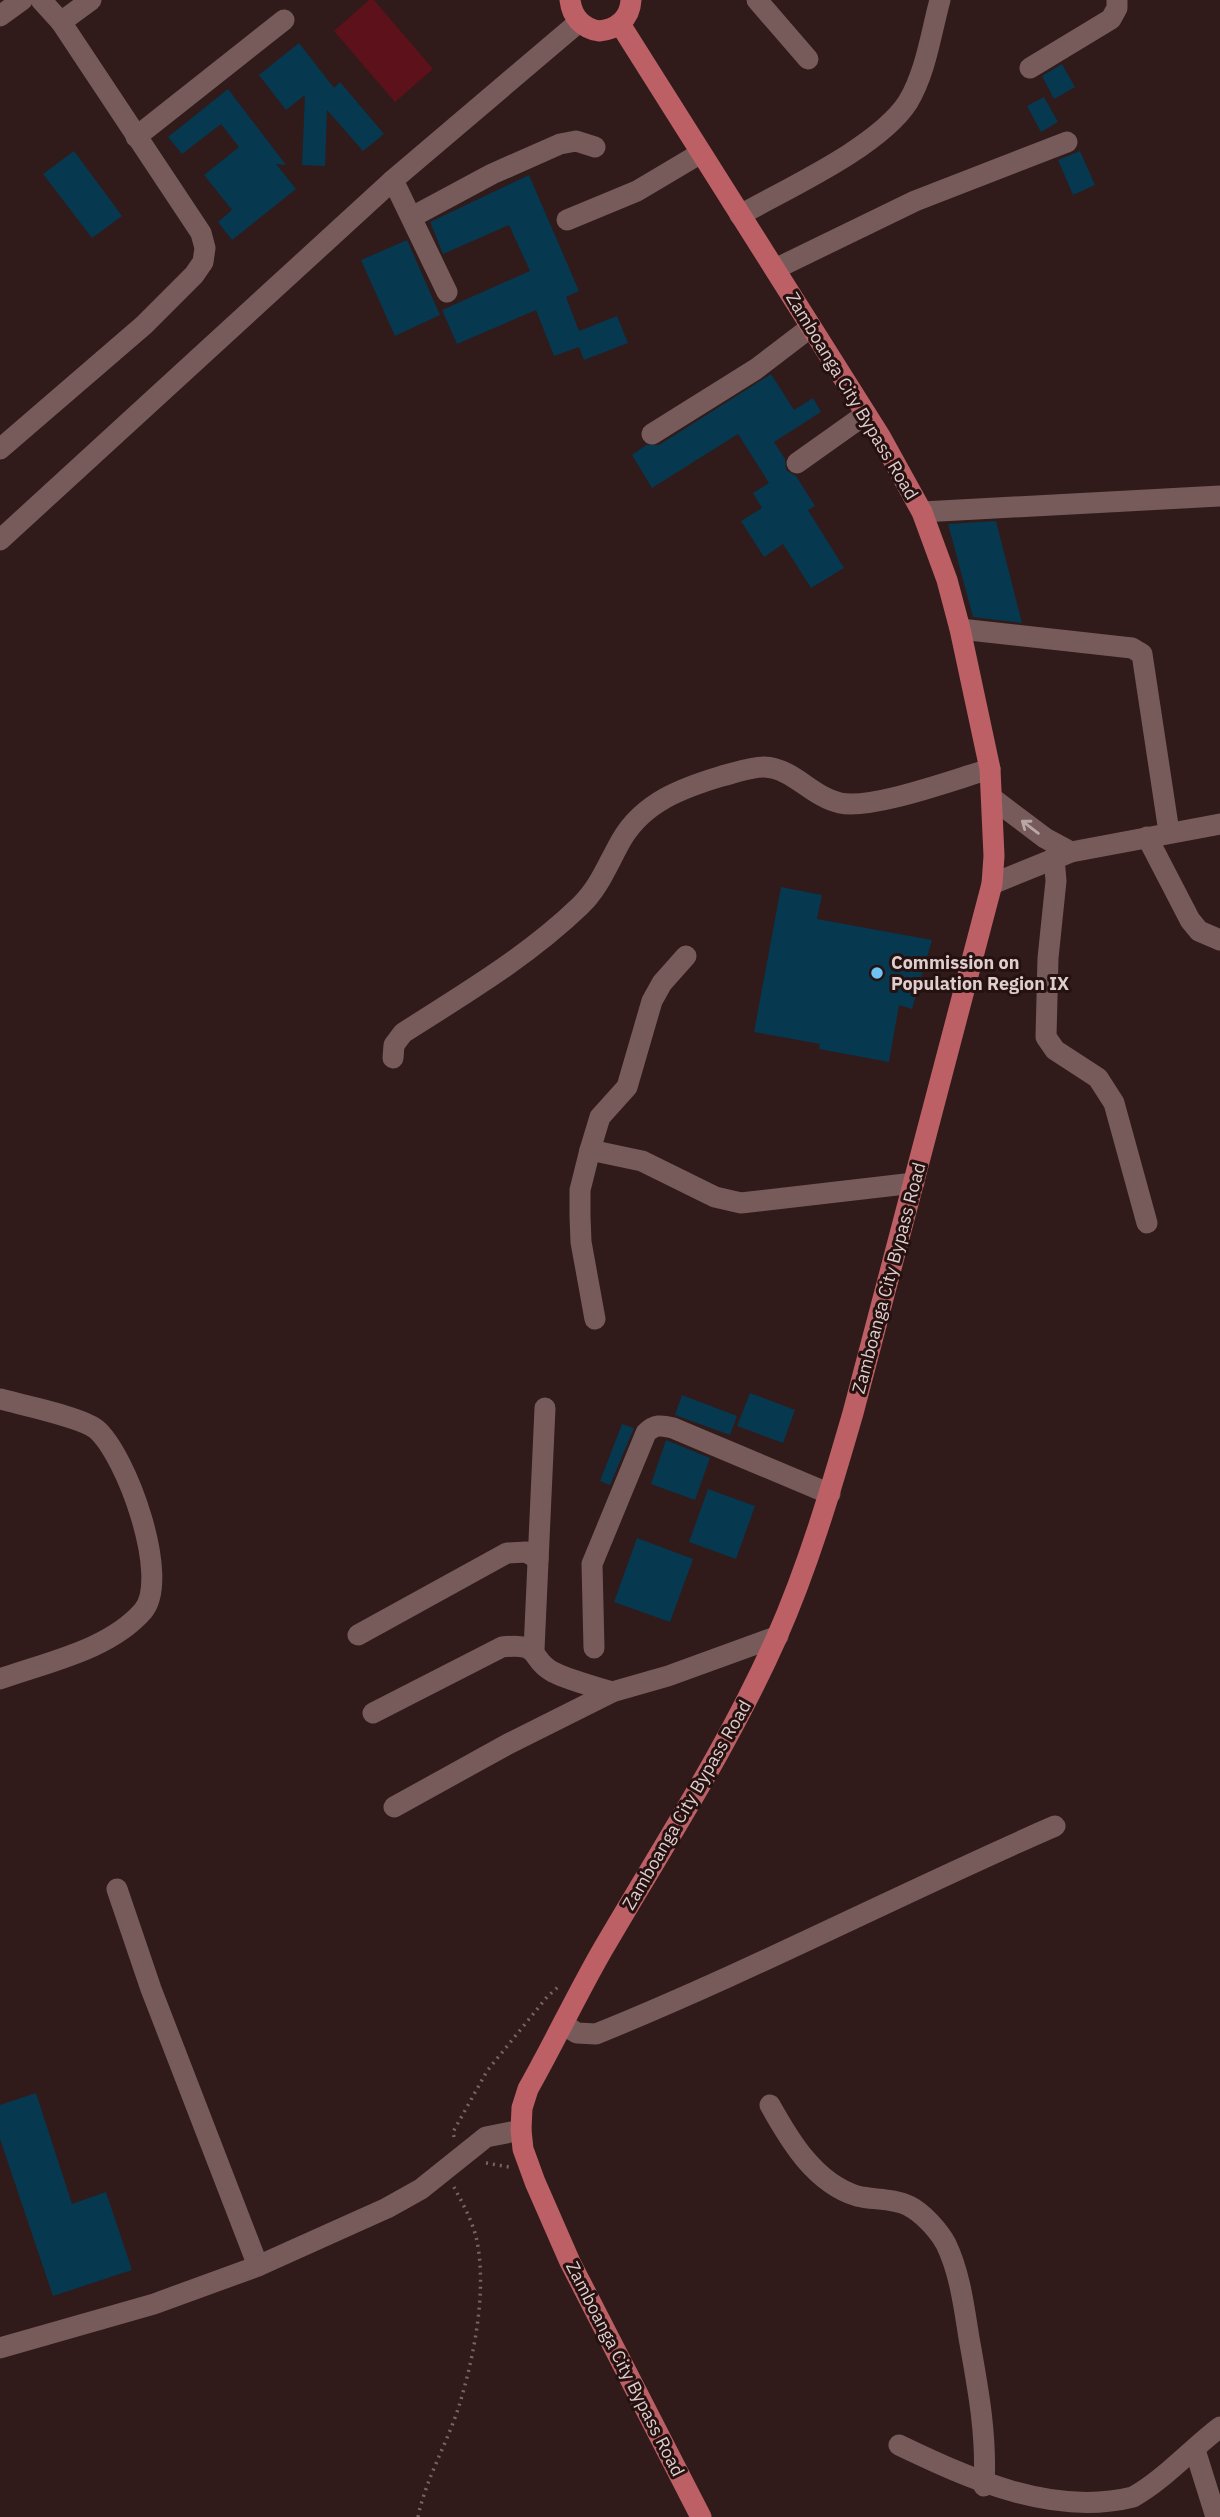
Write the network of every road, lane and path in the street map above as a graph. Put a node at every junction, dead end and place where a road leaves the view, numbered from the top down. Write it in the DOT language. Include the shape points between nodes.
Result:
graph roads {
  1 [pos="22,0"];
  2 [pos="41,0"];
  3 [pos="91,0"];
  4 [pos="570,0"];
  5 [pos="631,0"];
  6 [pos="757,0"];
  7 [pos="940,0"];
  8 [pos="1117,0"];
  9 [pos="0,16"];
  10 [pos="284,20"];
  11 [pos="61,22"];
  12 [pos="579,22"];
  13 [pos="620,24"];
  14 [pos="808,59"];
  15 [pos="1030,68"];
  16 [pos="136,138"];
  17 [pos="1067,142"];
  18 [pos="595,147"];
  19 [pos="701,153"];
  20 [pos="393,180"];
  21 [pos="740,215"];
  22 [pos="412,217"];
  23 [pos="567,220"];
  24 [pos="775,269"];
  25 [pos="447,292"];
  26 [pos="811,327"];
  27 [pos="866,414"];
  28 [pos="653,434"];
  29 [pos="0,449"];
  30 [pos="796,463"];
  31 [pos="1220,496"];
  32 [pos="922,512"];
  33 [pos="3,529"];
  34 [pos="960,629"];
  35 [pos="990,769"];
  36 [pos="992,797"];
  37 [pos="1220,824"];
  38 [pos="1169,832"];
  39 [pos="1147,837"];
  40 [pos="1062,854"];
  41 [pos="992,884"];
  42 [pos="1220,940"];
  43 [pos="686,956"];
  44 [pos="393,1058"];
  45 [pos="590,1150"];
  46 [pos="914,1184"];
  47 [pos="1147,1223"];
  48 [pos="595,1319"];
  49 [pos="0,1399"];
  50 [pos="545,1408"];
  51 [pos="830,1494"];
  52 [pos="538,1559"];
  53 [pos="358,1635"];
  54 [pos="778,1636"];
  55 [pos="594,1648"];
  56 [pos="534,1650"];
  57 [pos="0,1679"];
  58 [pos="612,1692"];
  59 [pos="373,1713"];
  60 [pos="394,1807"];
  61 [pos="1055,1826"];
  62 [pos="117,1889"];
  63 [pos="565,1982"];
  64 [pos="564,2025"];
  65 [pos="770,2105"];
  66 [pos="521,2130"];
  67 [pos="452,2164"];
  68 [pos="529,2166"];
  69 [pos="258,2266"];
  70 [pos="0,2348"];
  71 [pos="1220,2427"];
  72 [pos="899,2445"];
  73 [pos="1195,2450"];
  74 [pos="984,2486"];
  75 [pos="418,2517"];
  76 [pos="701,2517"];
  77 [pos="1216,2517"];
  1 -- 9 [label="street"];
  2 -- 11 [label="street"];
  3 -- 11 [label="street"];
  4 -- 12 [label="main road"];
  5 -- 13 [label="main road"];
  6 -- 14 [label="street"];
  7 -- 21 [label="street" via="922,71 909,101 892,123"];
  8 -- 15 [label="street" via="1111,19"];
  10 -- 16 [label="street"];
  11 -- 16 [label="street"];
  12 -- 13 [label="main road" via="599,31"];
  12 -- 20 [label="street"];
  13 -- 19 [label="main road, Zamboanga City Bypass Road"];
  16 -- 29 [label="street" via="201,233 203,262 144,325"];
  17 -- 24 [label="street" via="915,201"];
  18 -- 22 [label="street" via="576,141 561,144"];
  19 -- 21 [label="main road, Zamboanga City Bypass Road"];
  19 -- 23 [label="street" via="637,191"];
  20 -- 22 [label="street"];
  20 -- 33 [label="street"];
  21 -- 24 [label="main road, Zamboanga City Bypass Road"];
  22 -- 25 [label="street"];
  24 -- 26 [label="main road, Zamboanga City Bypass Road"];
  26 -- 27 [label="main road, Zamboanga City Bypass Road"];
  26 -- 28 [label="street" via="745,376"];
  27 -- 30 [label="street"];
  27 -- 32 [label="main road, Zamboanga City Bypass Road"];
  31 -- 32 [label="street"];
  32 -- 34 [label="main road, Zamboanga City Bypass Road"];
  34 -- 35 [label="main road, Zamboanga City Bypass Road"];
  34 -- 38 [label="street" via="1132,648 1142,654"];
  35 -- 36 [label="main road, Zamboanga City Bypass Road"];
  35 -- 44 [label="street" via="868,802 842,803 784,772 764,767 723,776 661,799 622,839 606,874 582,904 517,958 403,1033 394,1045"];
  40 -- 36 [label="street, one-way"];
  36 -- 41 [label="main road, Zamboanga City Bypass Road"];
  37 -- 38 [label="street"];
  38 -- 39 [label="street"];
  39 -- 40 [label="street"];
  39 -- 42 [label="street" via="1185,914 1199,931"];
  40 -- 41 [label="street"];
  40 -- 47 [label="street" via="1048,958 1046,1037 1055,1050 1098,1078 1114,1103"];
  41 -- 46 [label="main road, Zamboanga City Bypass Road"];
  43 -- 45 [label="street" via="652,1001 628,1087 600,1117"];
  45 -- 46 [label="street" via="642,1161 715,1197 741,1203"];
  45 -- 48 [label="street" via="580,1190 580,1242"];
  46 -- 51 [label="main road, Zamboanga City Bypass Road"];
  49 -- 57 [label="street" via="95,1428 117,1454 150,1546 154,1578 145,1609 122,1628 89,1647"];
  50 -- 52 [label="street"];
  51 -- 54 [label="main road, Zamboanga City Bypass Road"];
  51 -- 55 [label="street" via="673,1429 651,1428 592,1564"];
  52 -- 53 [label="street" via="526,1552 507,1553"];
  52 -- 56 [label="street"];
  54 -- 58 [label="street"];
  54 -- 64 [label="main road, Zamboanga City Bypass Road" via="746,1705 602,1951"];
  56 -- 58 [label="street" via="550,1671"];
  56 -- 59 [label="street" via="502,1647"];
  58 -- 60 [label="street"];
  61 -- 64 [label="street" via="944,1874 749,1969 596,2034 577,2034"];
  62 -- 69 [label="street"];
  63 -- 67 [label="path" via="547,1997 487,2071 453,2132"];
  64 -- 66 [label="main road, Zamboanga City Bypass Road" via="528,2089"];
  65 -- 74 [label="street" via="804,2159 822,2175 856,2195 908,2206 928,2220 946,2243 962,2295 983,2414"];
  66 -- 67 [label="street" via="486,2137"];
  66 -- 68 [label="main road, Zamboanga City Bypass Road"];
  67 -- 68 [label="path"];
  67 -- 69 [label="street" via="387,2208"];
  67 -- 75 [label="path" via="477,2239 479,2305 459,2406"];
  68 -- 76 [label="main road, Zamboanga City Bypass Road" via="570,2262"];
  69 -- 70 [label="street" via="154,2304"];
  71 -- 73 [label="street"];
  72 -- 74 [label="street"];
  73 -- 74 [label="street" via="1134,2497 1111,2507 1055,2514"];
  73 -- 77 [label="street"];
}
